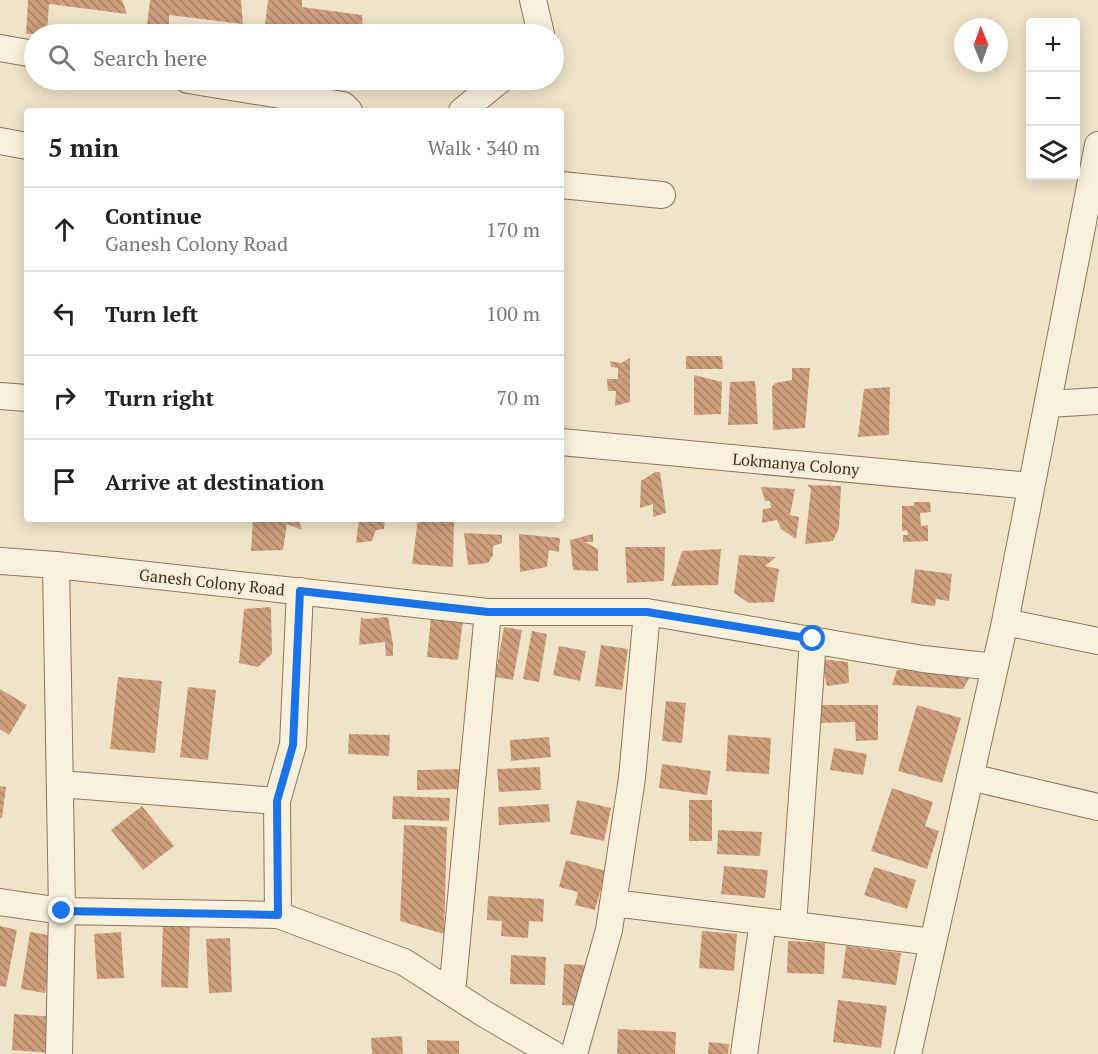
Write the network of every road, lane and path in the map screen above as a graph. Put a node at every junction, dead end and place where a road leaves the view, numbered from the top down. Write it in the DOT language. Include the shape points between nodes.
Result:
graph roads {
  1 [pos="533,0"];
  2 [pos="539,24"];
  3 [pos="0,48"];
  4 [pos="24,52"];
  5 [pos="250,90"];
  6 [pos="491,90"];
  7 [pos="346,108"];
  8 [pos="474,108"];
  9 [pos="0,141"];
  10 [pos="24,145"];
  11 [pos="1098,145"];
  12 [pos="564,185"];
  13 [pos="662,195"];
  14 [pos="1090,234"];
  15 [pos="0,396"];
  16 [pos="24,398"];
  17 [pos="1098,401"];
  18 [pos="1048,404"];
  19 [pos="564,442"];
  20 [pos="1031,486"];
  21 [pos="0,561"];
  22 [pos="56,565"];
  23 [pos="300,591"];
  24 [pos="488,612"];
  25 [pos="647,612"];
  26 [pos="1005,622"];
  27 [pos="813,639"];
  28 [pos="1098,641"];
  29 [pos="995,667"];
  30 [pos="970,777"];
  31 [pos="60,784"];
  32 [pos="277,801"];
  33 [pos="1098,807"];
  34 [pos="0,902"];
  35 [pos="613,903"];
  36 [pos="62,911"];
  37 [pos="278,915"];
  38 [pos="763,921"];
  39 [pos="793,925"];
  40 [pos="933,942"];
  41 [pos="452,993"];
  42 [pos="520,1044"];
  43 [pos="59,1054"];
  44 [pos="553,1054"];
  45 [pos="574,1054"];
  46 [pos="744,1054"];
  47 [pos="908,1054"];
  1 -- 2 [label="street"];
  3 -- 4 [label="street"];
  5 -- 7 [label="street"];
  6 -- 8 [label="street"];
  9 -- 10 [label="street"];
  11 -- 14 [label="street"];
  12 -- 13 [label="street"];
  14 -- 18 [label="street"];
  15 -- 16 [label="street"];
  17 -- 18 [label="street"];
  18 -- 20 [label="street"];
  19 -- 20 [label="street, Lokmanya Colony"];
  20 -- 26 [label="street"];
  21 -- 22 [label="street, Ganesh Colony Road"];
  22 -- 23 [label="street, Ganesh Colony Road"];
  22 -- 31 [label="street"];
  23 -- 24 [label="street, Ganesh Colony Road"];
  23 -- 32 [label="street" via="293,745"];
  24 -- 25 [label="street, Ganesh Colony Road"];
  24 -- 41 [label="street"];
  25 -- 27 [label="street, Ganesh Colony Road"];
  25 -- 35 [label="street" via="632,778"];
  26 -- 28 [label="street"];
  26 -- 29 [label="street"];
  27 -- 29 [label="street, Ganesh Colony Road" via="923,659"];
  27 -- 39 [label="street"];
  29 -- 30 [label="street"];
  30 -- 33 [label="street"];
  30 -- 40 [label="street"];
  31 -- 32 [label="street"];
  31 -- 36 [label="street"];
  32 -- 37 [label="street"];
  34 -- 36 [label="street"];
  35 -- 38 [label="street"];
  35 -- 45 [label="street"];
  36 -- 37 [label="street"];
  36 -- 43 [label="street"];
  37 -- 41 [label="street" via="404,962"];
  38 -- 39 [label="street"];
  38 -- 46 [label="street"];
  39 -- 40 [label="street"];
  40 -- 47 [label="street"];
  41 -- 42 [label="street"];
  42 -- 44 [label="street"];
}
